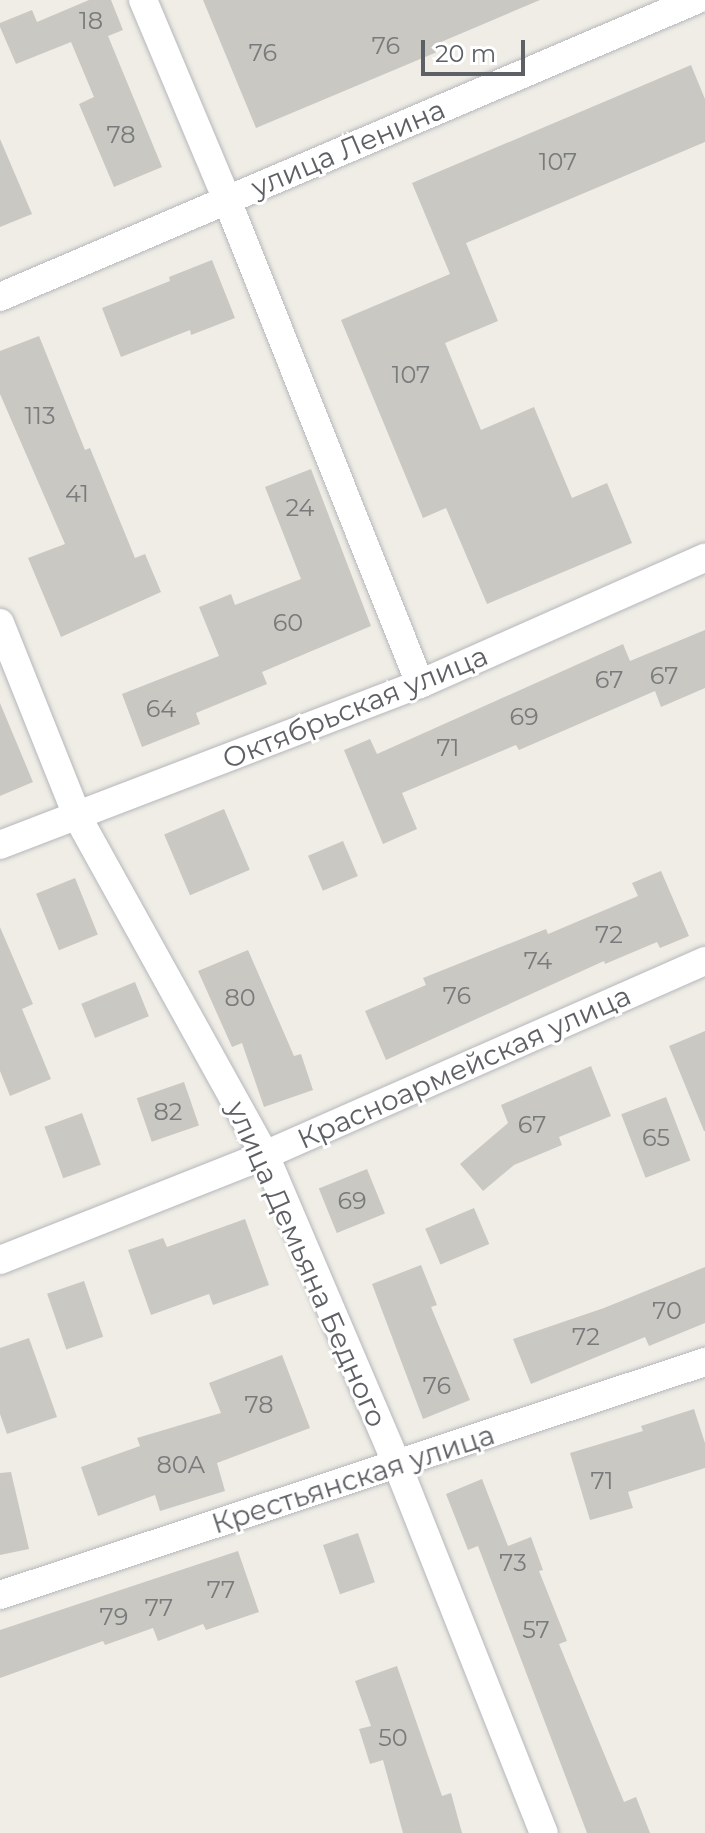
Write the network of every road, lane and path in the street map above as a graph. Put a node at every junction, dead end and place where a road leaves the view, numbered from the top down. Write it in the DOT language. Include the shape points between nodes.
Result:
graph roads {
  1 [pos="143,0"];
  2 [pos="696,0"];
  3 [pos="227,200"];
  4 [pos="0,297"];
  5 [pos="705,558"];
  6 [pos="0,623"];
  7 [pos="420,684"];
  8 [pos="77,816"];
  9 [pos="0,845"];
  10 [pos="705,961"];
  11 [pos="265,1155"];
  12 [pos="0,1260"];
  13 [pos="705,1362"];
  14 [pos="397,1464"];
  15 [pos="0,1595"];
  16 [pos="544,1833"];
  1 -- 3 [label="street"];
  2 -- 3 [label="street, улица Ленина"];
  3 -- 4 [label="street, улица Ленина"];
  3 -- 7 [label="street"];
  5 -- 7 [label="street, Октябрьская улица"];
  6 -- 8 [label="street, улица Демьяна Бедного"];
  7 -- 8 [label="street, Октябрьская улица"];
  8 -- 9 [label="street, Октябрьская улица"];
  8 -- 11 [label="street, улица Демьяна Бедного"];
  10 -- 11 [label="street, Красноармейская улица"];
  11 -- 12 [label="street, Красноармейская улица"];
  11 -- 14 [label="street, улица Демьяна Бедного"];
  13 -- 14 [label="street, Крестьянская улица"];
  14 -- 15 [label="street, Крестьянская улица"];
  14 -- 16 [label="street, улица Демьяна Бедного"];
}
